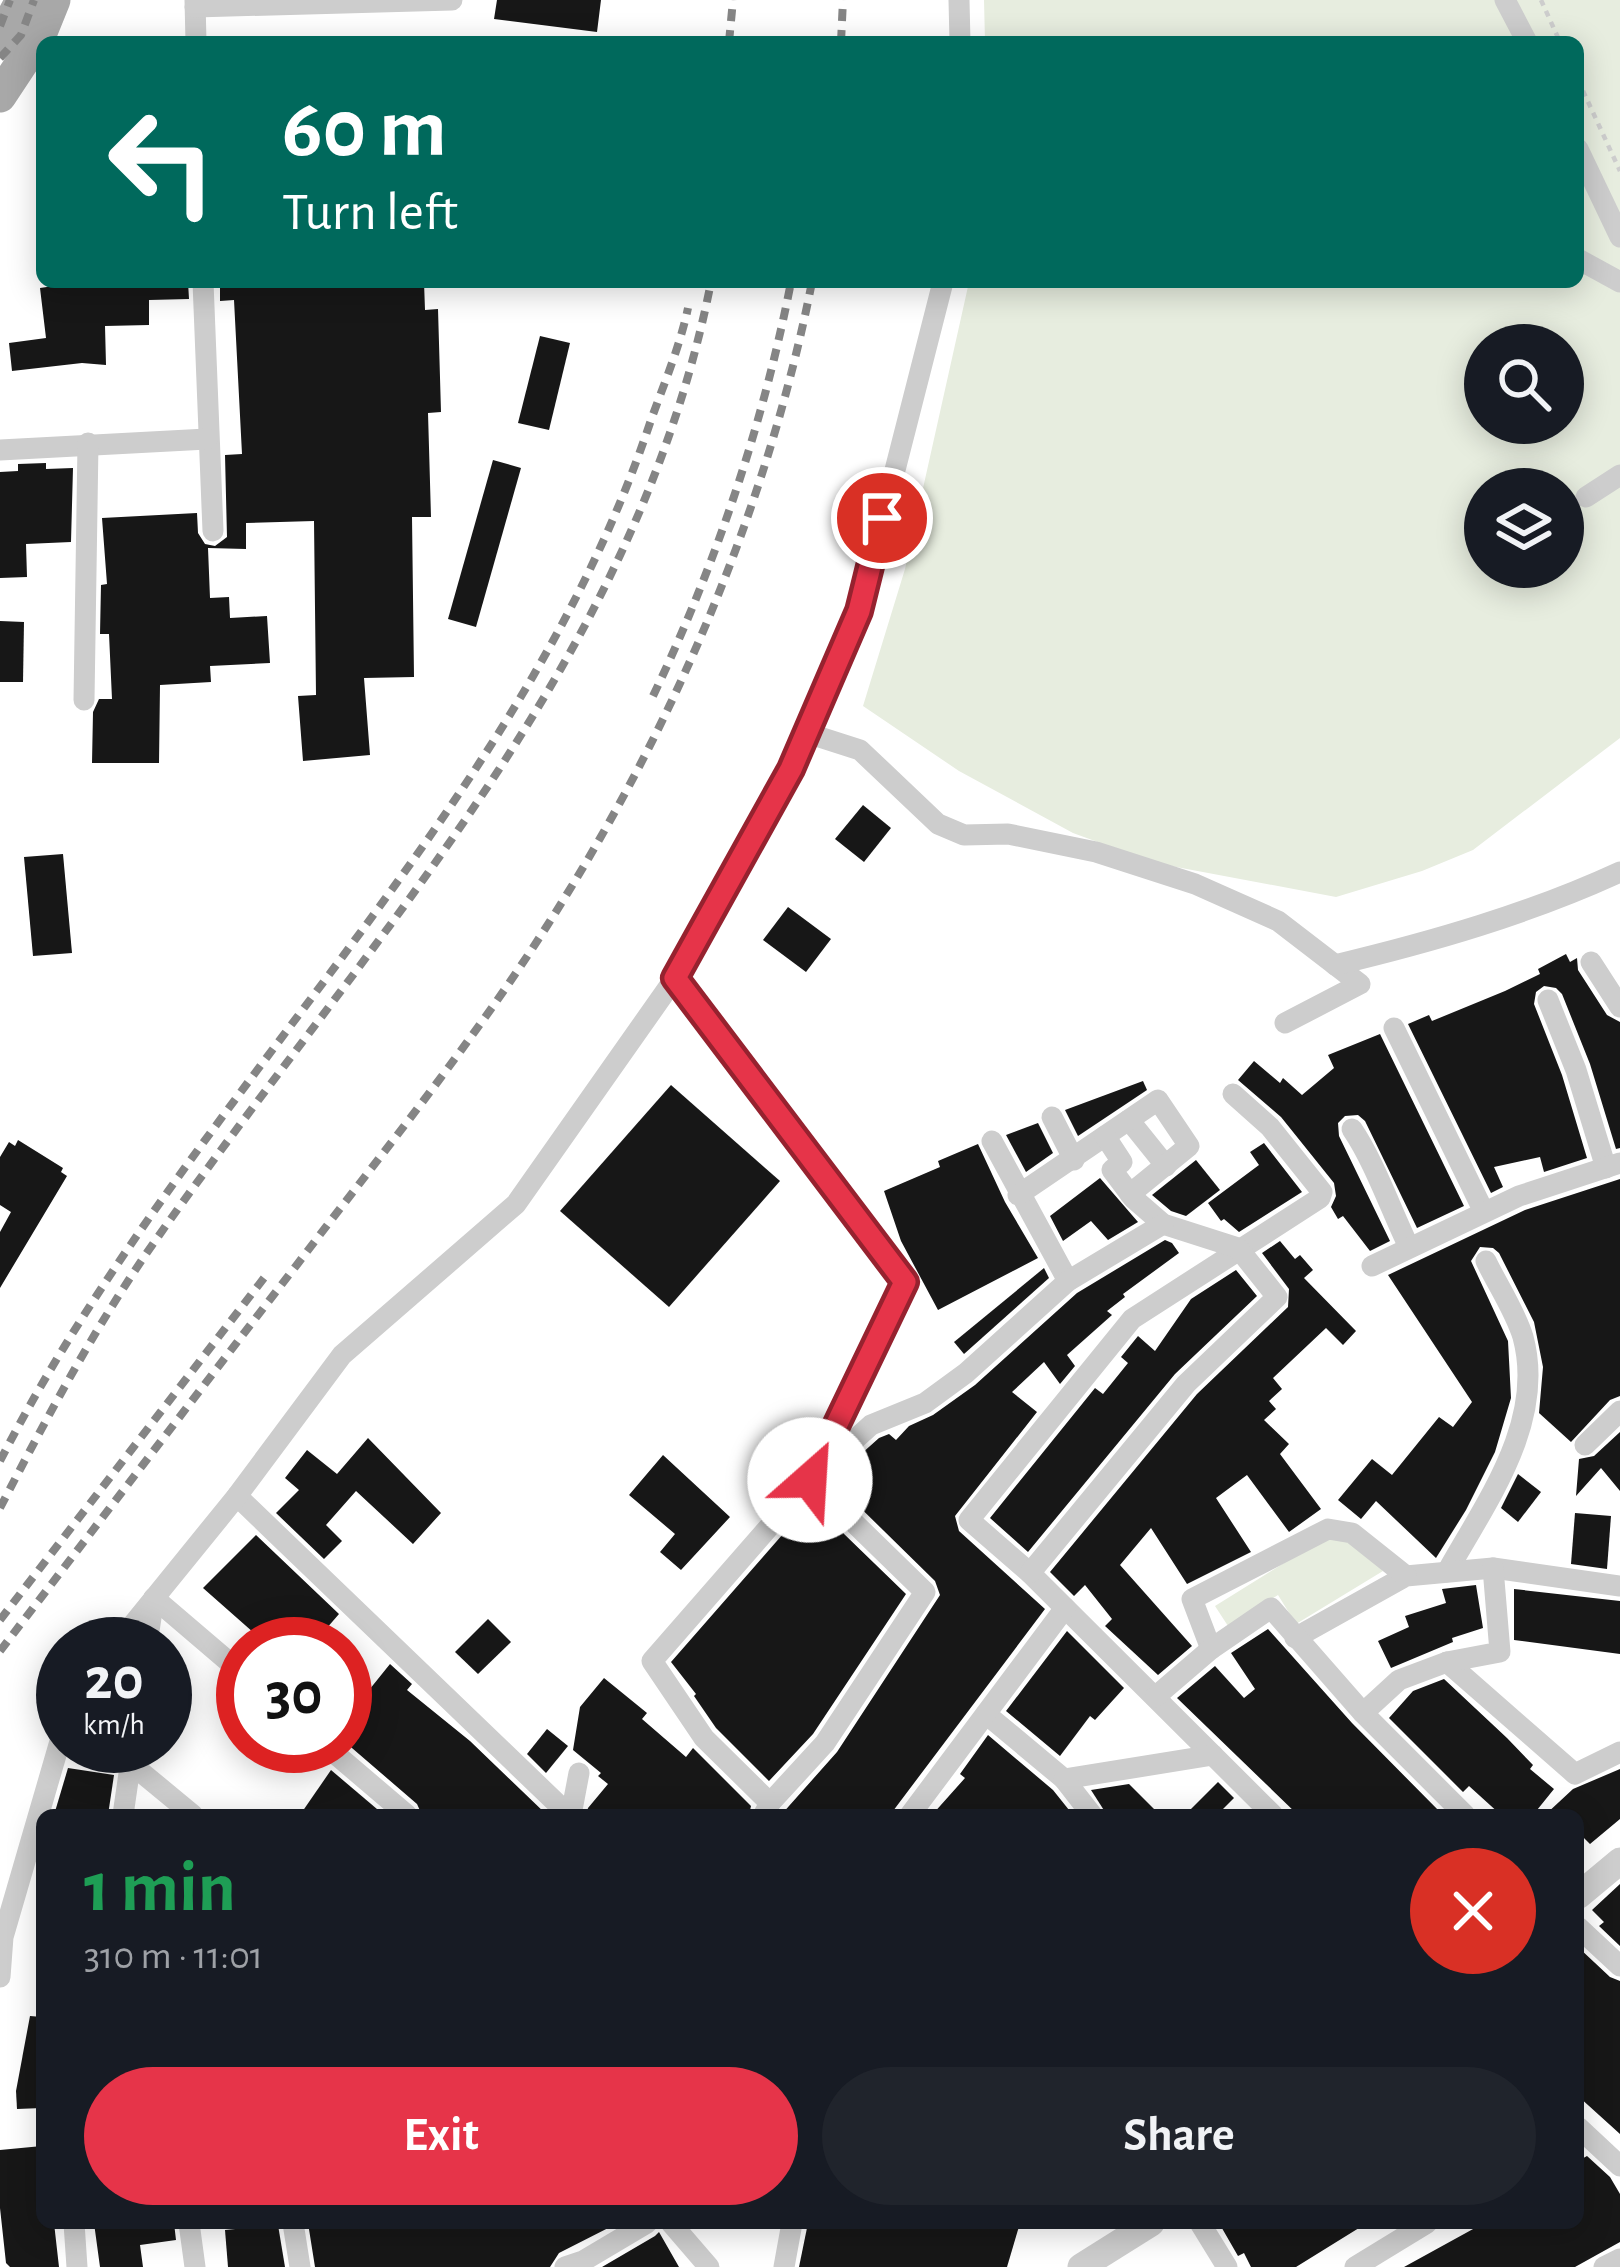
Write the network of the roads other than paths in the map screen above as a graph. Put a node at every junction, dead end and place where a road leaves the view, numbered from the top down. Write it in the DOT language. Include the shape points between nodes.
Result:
graph roads {
  1 [pos="22,0"];
  2 [pos="54,0"];
  3 [pos="452,0"];
  4 [pos="958,0"];
  5 [pos="1505,0"];
  6 [pos="195,3"];
  7 [pos="39,36"];
  8 [pos="196,36"];
  9 [pos="960,36"];
  10 [pos="1524,36"];
  11 [pos="0,41"];
  12 [pos="36,41"];
  13 [pos="0,95"];
  14 [pos="1584,161"];
  15 [pos="1620,237"];
  16 [pos="1584,263"];
  17 [pos="1620,282"];
  18 [pos="203,288"];
  19 [pos="941,288"];
  20 [pos="207,439"];
  21 [pos="88,443"];
  22 [pos="0,450"];
  23 [pos="1620,475"];
  24 [pos="1586,497"];
  25 [pos="213,531"];
  26 [pos="84,700"];
  27 [pos="807,733"];
  28 [pos="1620,872"];
  29 [pos="1591,962"];
  30 [pos="1335,965"];
  31 [pos="675,978"];
  32 [pos="1548,1000"];
  33 [pos="1620,1007"];
  34 [pos="1285,1023"];
  35 [pos="1394,1028"];
  36 [pos="1233,1094"];
  37 [pos="1052,1117"];
  38 [pos="1129,1120"];
  39 [pos="1352,1129"];
  40 [pos="1105,1136"];
  41 [pos="992,1142"];
  42 [pos="1147,1143"];
  43 [pos="1074,1160"];
  44 [pos="1122,1162"];
  45 [pos="1166,1166"];
  46 [pos="1613,1166"];
  47 [pos="1130,1193"];
  48 [pos="1018,1195"];
  49 [pos="1484,1211"];
  50 [pos="1163,1224"];
  51 [pos="1409,1247"];
  52 [pos="1238,1248"];
  53 [pos="1486,1261"];
  54 [pos="1372,1266"];
  55 [pos="1069,1281"];
  56 [pos="1620,1412"];
  57 [pos="1585,1445"];
  58 [pos="810,1480"];
  59 [pos="237,1496"];
  60 [pos="1493,1568"];
  61 [pos="1447,1572"];
  62 [pos="1030,1574"];
  63 [pos="1406,1576"];
  64 [pos="1620,1586"];
  65 [pos="154,1598"];
  66 [pos="1065,1608"];
  67 [pos="139,1617"];
  68 [pos="151,1617"];
  69 [pos="1295,1638"];
  70 [pos="1211,1649"];
  71 [pos="216,1652"];
  72 [pos="1447,1662"];
  73 [pos="1155,1697"];
  74 [pos="1364,1713"];
  75 [pos="986,1714"];
  76 [pos="1620,1752"];
  77 [pos="1213,1755"];
  78 [pos="51,1773"];
  79 [pos="129,1773"];
  80 [pos="150,1773"];
  81 [pos="358,1773"];
  82 [pos="579,1773"];
  83 [pos="1064,1779"];
  84 [pos="40,1809"];
  85 [pos="124,1809"];
  86 [pos="187,1809"];
  87 [pos="400,1809"];
  88 [pos="564,1809"];
  89 [pos="571,1809"];
  90 [pos="767,1809"];
  91 [pos="915,1809"];
  92 [pos="1087,1809"];
  93 [pos="1267,1809"];
  94 [pos="1459,1809"];
  95 [pos="36,1824"];
  96 [pos="1620,1861"];
  97 [pos="1584,1891"];
  98 [pos="1584,1933"];
  99 [pos="1619,1963"];
  100 [pos="0,1977"];
  101 [pos="1584,2133"];
  102 [pos="1620,2166"];
  103 [pos="74,2229"];
  104 [pos="190,2229"];
  105 [pos="294,2229"];
  106 [pos="637,2229"];
  107 [pos="676,2229"];
  108 [pos="791,2229"];
  109 [pos="1138,2229"];
  110 [pos="1204,2229"];
  111 [pos="1416,2229"];
  112 [pos="1620,2259"];
  113 [pos="77,2267"];
  114 [pos="195,2267"];
  115 [pos="300,2267"];
  116 [pos="565,2267"];
  117 [pos="710,2267"];
  118 [pos="784,2267"];
  119 [pos="1081,2267"];
  120 [pos="1227,2267"];
  121 [pos="1355,2267"];
  122 [pos="1604,2267"];
  1 -- 11 [label="main road"];
  2 -- 7 [label="main road"];
  3 -- 6 [label="street"];
  4 -- 9 [label="street"];
  5 -- 10 [label="street"];
  6 -- 8 [label="street"];
  12 -- 13 [label="main road"];
  14 -- 15 [label="street"];
  16 -- 17 [label="street"];
  18 -- 20 [label="street"];
  19 -- 27 [label="street" via="859,611"];
  20 -- 21 [label="street"];
  20 -- 25 [label="street"];
  21 -- 22 [label="street"];
  21 -- 26 [label="street"];
  23 -- 24 [label="street"];
  27 -- 30 [label="street" via="860,750 951,830 1096,853 1196,884 1277,921"];
  27 -- 31 [label="street"];
  28 -- 30 [label="street" via="1519,912"];
  29 -- 33 [label="street"];
  30 -- 34 [label="street" via="1360,984"];
  31 -- 58 [label="street" via="905,1282"];
  31 -- 59 [label="street" via="516,1204 342,1355"];
  32 -- 46 [label="street"];
  35 -- 49 [label="street"];
  36 -- 52 [label="street" via="1322,1192"];
  37 -- 43 [label="street"];
  38 -- 40 [label="street"];
  38 -- 42 [label="street"];
  38 -- 45 [label="street" via="1161,1101 1189,1146"];
  39 -- 51 [label="street"];
  40 -- 43 [label="street"];
  40 -- 44 [label="street"];
  41 -- 48 [label="street"];
  42 -- 44 [label="street"];
  42 -- 45 [label="street"];
  43 -- 48 [label="street"];
  44 -- 47 [label="street" via="1112,1170"];
  45 -- 47 [label="street"];
  46 -- 49 [label="street"];
  47 -- 50 [label="street"];
  48 -- 55 [label="street"];
  49 -- 51 [label="street"];
  50 -- 52 [label="street"];
  50 -- 55 [label="street"];
  51 -- 54 [label="street"];
  52 -- 62 [label="street" via="1277,1297 1186,1384"];
  52 -- 62 [label="street" via="1132,1319 969,1520"];
  53 -- 61 [label="street" via="1521,1331 1525,1404 1507,1464"];
  55 -- 58 [label="street" via="966,1372 925,1403 871,1426"];
  56 -- 57 [label="street"];
  58 -- 90 [label="street" via="652,1661 704,1738"];
  58 -- 90 [label="street" via="925,1592 825,1743"];
  59 -- 65 [label="street"];
  59 -- 88 [label="street"];
  60 -- 61 [label="street"];
  60 -- 64 [label="street"];
  60 -- 72 [label="street" via="1500,1652"];
  61 -- 63 [label="street"];
  62 -- 66 [label="street"];
  63 -- 69 [label="street"];
  63 -- 70 [label="street" via="1352,1533 1328,1529 1192,1600"];
  65 -- 67 [label="street"];
  65 -- 68 [label="street"];
  65 -- 71 [label="street"];
  66 -- 73 [label="street"];
  66 -- 75 [label="street"];
  69 -- 70 [label="street" via="1270,1608"];
  69 -- 74 [label="street"];
  70 -- 73 [label="street"];
  72 -- 74 [label="street" via="1399,1680"];
  72 -- 76 [label="street" via="1575,1774"];
  73 -- 77 [label="street"];
  74 -- 94 [label="street"];
  75 -- 83 [label="street"];
  75 -- 91 [label="street"];
  77 -- 83 [label="street"];
  77 -- 93 [label="street"];
  78 -- 84 [label="street"];
  79 -- 85 [label="street"];
  80 -- 86 [label="street"];
  81 -- 87 [label="street"];
  82 -- 89 [label="street"];
  83 -- 92 [label="street"];
  95 -- 100 [label="street" via="3,1937"];
  96 -- 97 [label="street"];
  98 -- 99 [label="street"];
  101 -- 102 [label="street"];
  103 -- 113 [label="street"];
  104 -- 114 [label="street"];
  105 -- 115 [label="street"];
  106 -- 116 [label="street"];
  107 -- 117 [label="street"];
  108 -- 118 [label="street"];
  109 -- 119 [label="street"];
  110 -- 120 [label="street"];
  111 -- 121 [label="street"];
  112 -- 122 [label="street"];
}
